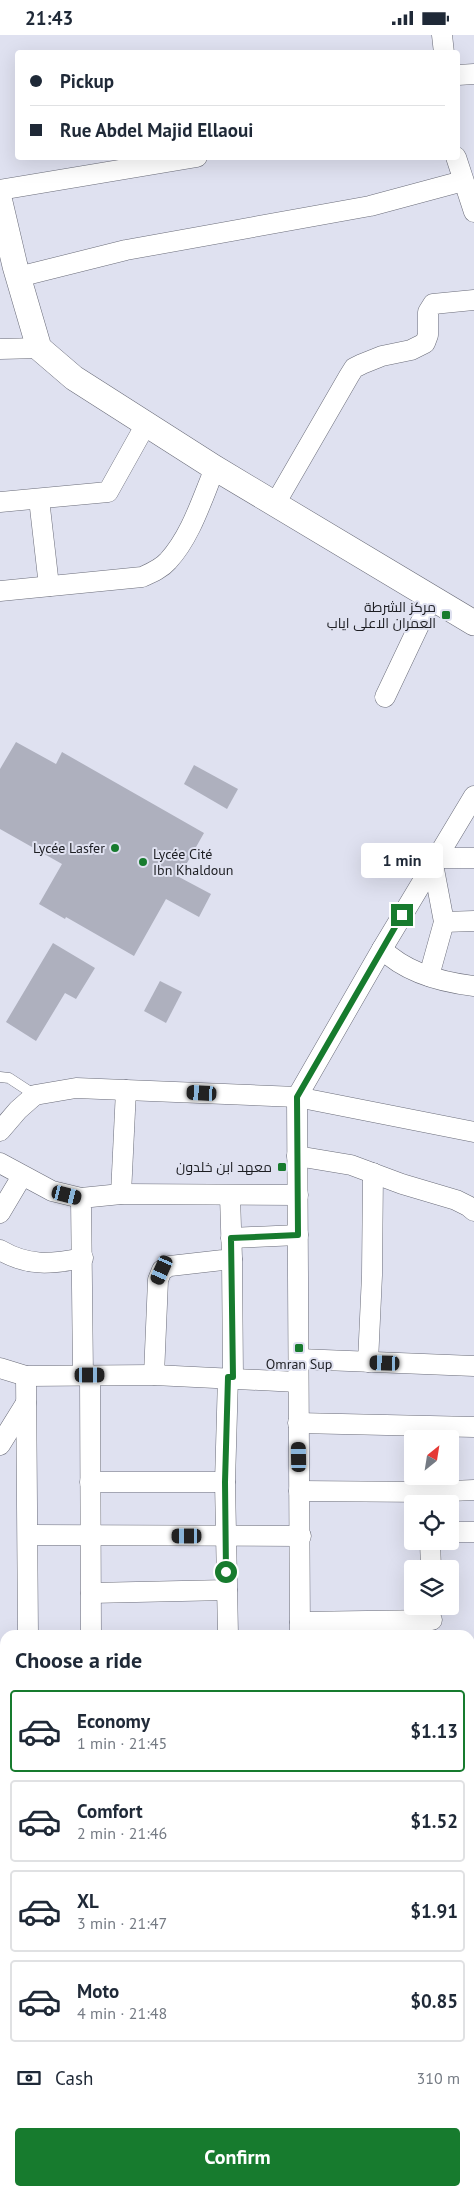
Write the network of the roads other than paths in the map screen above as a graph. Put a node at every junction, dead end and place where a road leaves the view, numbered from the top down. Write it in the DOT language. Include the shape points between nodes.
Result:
graph roads {
  1 [pos="442,35"];
  2 [pos="444,50"];
  3 [pos="474,74"];
  4 [pos="460,75"];
  5 [pos="179,160"];
  6 [pos="462,160"];
  7 [pos="463,181"];
  8 [pos="0,190"];
  9 [pos="0,202"];
  10 [pos="474,212"];
  11 [pos="11,270"];
  12 [pos="474,300"];
  13 [pos="39,348"];
  14 [pos="0,349"];
  15 [pos="146,424"];
  16 [pos="215,468"];
  17 [pos="39,499"];
  18 [pos="0,502"];
  19 [pos="276,504"];
  20 [pos="49,586"];
  21 [pos="0,591"];
  22 [pos="432,598"];
  23 [pos="474,623"];
  24 [pos="385,697"];
  25 [pos="473,799"];
  26 [pos="474,859"];
  27 [pos="435,861"];
  28 [pos="474,921"];
  29 [pos="444,922"];
  30 [pos="382,949"];
  31 [pos="429,976"];
  32 [pos="474,986"];
  33 [pos="0,1077"];
  34 [pos="126,1090"];
  35 [pos="35,1095"];
  36 [pos="297,1097"];
  37 [pos="0,1131"];
  38 [pos="474,1133"];
  39 [pos="297,1156"];
  40 [pos="0,1163"];
  41 [pos="374,1173"];
  42 [pos="22,1176"];
  43 [pos="122,1194"];
  44 [pos="230,1195"];
  45 [pos="298,1195"];
  46 [pos="82,1198"];
  47 [pos="474,1211"];
  48 [pos="0,1213"];
  49 [pos="298,1235"];
  50 [pos="231,1238"];
  51 [pos="0,1250"];
  52 [pos="83,1258"];
  53 [pos="232,1259"];
  54 [pos="299,1359"];
  55 [pos="368,1362"];
  56 [pos="474,1367"];
  57 [pos="0,1368"];
  58 [pos="87,1375"];
  59 [pos="154,1375"];
  60 [pos="26,1376"];
  61 [pos="230,1377"];
  62 [pos="298,1381"];
  63 [pos="26,1403"];
  64 [pos="298,1423"];
  65 [pos="474,1427"];
  66 [pos="0,1445"];
  67 [pos="90,1481"];
  68 [pos="225,1482"];
  69 [pos="474,1490"];
  70 [pos="299,1491"];
  71 [pos="445,1495"];
  72 [pos="404,1497"];
  73 [pos="459,1532"];
  74 [pos="474,1532"];
  75 [pos="28,1535"];
  76 [pos="90,1535"];
  77 [pos="225,1536"];
  78 [pos="300,1536"];
  79 [pos="227,1590"];
  80 [pos="91,1593"];
  81 [pos="433,1621"];
  82 [pos="300,1628"];
  83 [pos="28,1630"];
  84 [pos="91,1630"];
  85 [pos="228,1630"];
  1 -- 2 [label="street"];
  3 -- 4 [label="street"];
  5 -- 8 [label="street"];
  6 -- 7 [label="street"];
  7 -- 10 [label="street"];
  7 -- 11 [label="street" via="370,206"];
  9 -- 11 [label="street"];
  11 -- 13 [label="street"];
  12 -- 19 [label="street" via="433,304 428,312 425,343 354,368"];
  13 -- 14 [label="street"];
  13 -- 15 [label="street" via="74,378"];
  15 -- 16 [label="street"];
  15 -- 17 [label="street" via="108,492"];
  16 -- 19 [label="street"];
  16 -- 20 [label="street" via="187,533 168,562 153,573 142,577"];
  17 -- 18 [label="street"];
  17 -- 20 [label="street"];
  19 -- 22 [label="street"];
  20 -- 21 [label="street"];
  22 -- 23 [label="street"];
  22 -- 24 [label="street"];
  25 -- 27 [label="street"];
  26 -- 27 [label="street"];
  27 -- 29 [label="street"];
  27 -- 30 [label="street"];
  28 -- 29 [label="street"];
  29 -- 31 [label="street"];
  30 -- 31 [label="street" via="394,961"];
  30 -- 36 [label="street"];
  31 -- 32 [label="street"];
  33 -- 35 [label="lane" via="9,1078"];
  34 -- 35 [label="street" via="76,1088"];
  34 -- 36 [label="street"];
  34 -- 43 [label="street"];
  35 -- 37 [label="street"];
  36 -- 38 [label="street"];
  36 -- 39 [label="street"];
  39 -- 41 [label="street" via="351,1165"];
  39 -- 45 [label="street"];
  40 -- 42 [label="street"];
  41 -- 47 [label="street" via="456,1200"];
  41 -- 55 [label="street"];
  42 -- 46 [label="street" via="52,1191"];
  42 -- 48 [label="street"];
  43 -- 44 [label="street"];
  43 -- 46 [label="street"];
  44 -- 45 [label="street"];
  44 -- 50 [label="street"];
  45 -- 49 [label="street"];
  46 -- 52 [label="street"];
  49 -- 50 [label="street"];
  49 -- 54 [label="street"];
  50 -- 53 [label="street"];
  51 -- 52 [label="street" via="25,1261 52,1264"];
  52 -- 58 [label="street"];
  53 -- 59 [label="street" via="170,1265 162,1270 158,1280"];
  53 -- 61 [label="street"];
  54 -- 55 [label="street"];
  54 -- 62 [label="street"];
  55 -- 56 [label="street"];
  57 -- 60 [label="street"];
  58 -- 59 [label="street"];
  58 -- 60 [label="street"];
  58 -- 67 [label="street"];
  59 -- 61 [label="street"];
  60 -- 63 [label="street"];
  61 -- 62 [label="street"];
  61 -- 68 [label="street"];
  62 -- 64 [label="street"];
  63 -- 66 [label="street"];
  63 -- 75 [label="street"];
  64 -- 65 [label="street"];
  64 -- 70 [label="street"];
  67 -- 68 [label="street"];
  67 -- 76 [label="street"];
  68 -- 77 [label="street"];
  69 -- 71 [label="street"];
  70 -- 72 [label="street"];
  70 -- 78 [label="street"];
  73 -- 74 [label="street"];
  75 -- 76 [label="street"];
  75 -- 83 [label="street"];
  76 -- 77 [label="street"];
  76 -- 80 [label="street"];
  77 -- 78 [label="street"];
  77 -- 79 [label="street"];
  78 -- 82 [label="street"];
  79 -- 80 [label="street"];
  79 -- 85 [label="street"];
  80 -- 84 [label="street"];
  81 -- 82 [label="street"];
}
